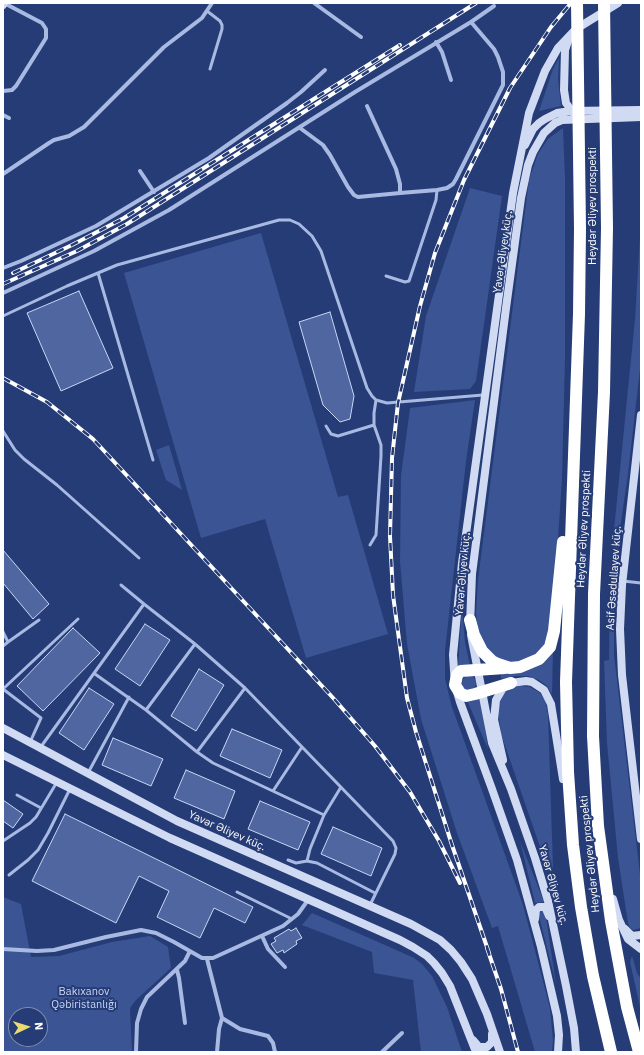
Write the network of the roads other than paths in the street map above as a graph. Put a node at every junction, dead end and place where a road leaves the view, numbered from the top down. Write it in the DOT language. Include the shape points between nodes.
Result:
graph roads {
  1 [pos="212,3"];
  2 [pos="314,3"];
  3 [pos="577,3"];
  4 [pos="604,3"];
  5 [pos="618,3"];
  6 [pos="4,4"];
  7 [pos="494,6"];
  8 [pos="207,11"];
  9 [pos="471,22"];
  10 [pos="571,33"];
  11 [pos="361,37"];
  12 [pos="436,42"];
  13 [pos="210,69"];
  14 [pos="325,70"];
  15 [pos="451,80"];
  16 [pos="3,91"];
  17 [pos="367,106"];
  18 [pos="641,110"];
  19 [pos="571,111"];
  20 [pos="3,115"];
  21 [pos="641,117"];
  22 [pos="9,118"];
  23 [pos="582,118"];
  24 [pos="300,128"];
  25 [pos="520,154"];
  26 [pos="140,171"];
  27 [pos="3,174"];
  28 [pos="437,190"];
  29 [pos="154,192"];
  30 [pos="400,193"];
  31 [pos="3,268"];
  32 [pos="98,273"];
  33 [pos="386,276"];
  34 [pos="3,293"];
  35 [pos="3,316"];
  36 [pos="485,395"];
  37 [pos="376,400"];
  38 [pos="641,415"];
  39 [pos="374,425"];
  40 [pos="326,426"];
  41 [pos="3,431"];
  42 [pos="575,432"];
  43 [pos="153,460"];
  44 [pos="370,544"];
  45 [pos="139,558"];
  46 [pos="623,581"];
  47 [pos="641,582"];
  48 [pos="121,585"];
  49 [pos="144,604"];
  50 [pos="78,619"];
  51 [pos="40,620"];
  52 [pos="470,620"];
  53 [pos="3,632"];
  54 [pos="8,642"];
  55 [pos="195,644"];
  56 [pos="3,646"];
  57 [pos="510,668"];
  58 [pos="477,669"];
  59 [pos="95,674"];
  60 [pos="511,683"];
  61 [pos="455,685"];
  62 [pos="245,688"];
  63 [pos="3,689"];
  64 [pos="482,692"];
  65 [pos="128,697"];
  66 [pos="146,710"];
  67 [pos="3,728"];
  68 [pos="30,742"];
  69 [pos="302,747"];
  70 [pos="40,748"];
  71 [pos="197,752"];
  72 [pos="3,754"];
  73 [pos="88,773"];
  74 [pos="57,782"];
  75 [pos="341,787"];
  76 [pos="70,789"];
  77 [pos="511,789"];
  78 [pos="273,791"];
  79 [pos="17,795"];
  80 [pos="41,808"];
  81 [pos="324,815"];
  82 [pos="641,839"];
  83 [pos="3,841"];
  84 [pos="573,844"];
  85 [pos="601,852"];
  86 [pos="288,860"];
  87 [pos="307,861"];
  88 [pos="9,875"];
  89 [pos="237,892"];
  90 [pos="375,893"];
  91 [pos="308,900"];
  92 [pos="370,905"];
  93 [pos="292,919"];
  94 [pos="619,920"];
  95 [pos="641,935"];
  96 [pos="262,936"];
  97 [pos="557,940"];
  98 [pos="541,947"];
  99 [pos="3,949"];
  100 [pos="641,949"];
  101 [pos="190,951"];
  102 [pos="207,959"];
  103 [pos="285,968"];
  104 [pos="177,970"];
  105 [pos="487,1014"];
  106 [pos="222,1018"];
  107 [pos="185,1023"];
  108 [pos="465,1025"];
  109 [pos="402,1033"];
  110 [pos="136,1052"];
  111 [pos="217,1052"];
  112 [pos="275,1052"];
  113 [pos="382,1052"];
  114 [pos="476,1052"];
  115 [pos="486,1052"];
  116 [pos="492,1052"];
  117 [pos="500,1052"];
  118 [pos="558,1052"];
  119 [pos="576,1052"];
  120 [pos="611,1052"];
  121 [pos="639,1052"];
  1 -- 8 [label="street"];
  2 -- 11 [label="street"];
  3 -- 42 [label="highway, Heydər Əliyev prospekti" via="580,209"];
  4 -- 85 [label="highway, Heydər Əliyev prospekti" via="607,210 604,392 592,675 594,769"];
  5 -- 10 [label="main road, Yavər Əliyev küç."];
  6 -- 16 [label="street" via="42,23 46,29 46,38 16,86 12,90"];
  7 -- 9 [label="street"];
  8 -- 13 [label="lane" via="222,25"];
  8 -- 27 [label="street" via="195,24 164,47 84,127 69,136 48,143"];
  9 -- 12 [label="street"];
  9 -- 28 [label="street" via="494,49 503,72 503,85 453,184"];
  10 -- 19 [label="main road" via="565,50 564,74 566,103"];
  10 -- 25 [label="main road, Yavər Əliyev küç." via="555,52 542,78 529,113"];
  12 -- 15 [label="street"];
  12 -- 24 [label="street"];
  14 -- 29 [label="street" via="287,103 209,158"];
  17 -- 30 [label="street" via="396,169"];
  18 -- 19 [label="main road"];
  19 -- 23 [label="main road"];
  19 -- 25 [label="main road" via="557,113 539,123"];
  20 -- 22 [label="street"];
  21 -- 23 [label="main road, Yavər Əliyev küç."];
  23 -- 52 [label="main road, Yavər Əliyev küç." via="562,120 544,133 533,152 521,198 472,574"];
  24 -- 30 [label="street" via="327,150 354,195 358,197"];
  24 -- 34 [label="street" via="162,214 94,252"];
  25 -- 36 [label="main road, Yavər Əliyev küç."];
  26 -- 29 [label="street"];
  28 -- 30 [label="street"];
  28 -- 33 [label="lane" via="409,281"];
  29 -- 31 [label="street" via="96,226"];
  32 -- 35 [label="lane"];
  32 -- 37 [label="lane" via="117,265 279,220 290,220 299,224 312,236 323,256 367,388"];
  32 -- 43 [label="lane"];
  36 -- 37 [label="lane" via="387,404"];
  36 -- 61 [label="main road, Yavər Əliyev küç." via="458,592 453,655"];
  37 -- 39 [label="lane"];
  38 -- 46 [label="main road, Asif Əsədullayev küç."];
  39 -- 40 [label="lane" via="338,436 331,434"];
  39 -- 44 [label="lane" via="381,445 381,456 376,535"];
  41 -- 45 [label="lane" via="24,459"];
  42 -- 57 [label="highway" via="556,620 550,648 539,659 520,667"];
  42 -- 84 [label="highway, Heydər Əliyev prospekti" via="566,682"];
  46 -- 47 [label="lane"];
  46 -- 82 [label="main road, Asif Əsədullayev küç." via="620,629 622,668"];
  48 -- 49 [label="lane"];
  49 -- 55 [label="lane"];
  49 -- 59 [label="lane"];
  50 -- 63 [label="lane"];
  51 -- 54 [label="lane"];
  52 -- 57 [label="highway" via="478,645 486,656"];
  52 -- 58 [label="main road, Yavər Əliyev küç."];
  53 -- 54 [label="lane"];
  54 -- 56 [label="lane"];
  55 -- 62 [label="lane"];
  55 -- 66 [label="lane"];
  57 -- 58 [label="highway"];
  58 -- 61 [label="highway" via="459,673"];
  58 -- 64 [label="main road, Yavər Əliyev küç."];
  59 -- 65 [label="lane"];
  59 -- 70 [label="lane"];
  60 -- 64 [label="highway"];
  60 -- 77 [label="main road" via="498,694 494,712"];
  60 -- 84 [label="main road" via="532,682 548,696 556,730"];
  61 -- 64 [label="highway" via="463,695"];
  61 -- 98 [label="main road, Yavər Əliyev küç." via="517,860"];
  62 -- 69 [label="lane"];
  62 -- 71 [label="lane"];
  63 -- 68 [label="lane" via="41,718"];
  64 -- 77 [label="main road, Yavər Əliyev küç." via="492,743"];
  65 -- 66 [label="lane"];
  65 -- 73 [label="lane"];
  66 -- 71 [label="lane"];
  67 -- 68 [label="main road, Yavər Əliyev küç."];
  68 -- 70 [label="main road, Yavər Əliyev küç."];
  69 -- 75 [label="lane"];
  69 -- 78 [label="lane"];
  70 -- 73 [label="main road, Yavər Əliyev küç."];
  71 -- 78 [label="lane" via="213,763"];
  72 -- 74 [label="main road"];
  73 -- 92 [label="main road, Yavər Əliyev küç." via="177,820"];
  74 -- 76 [label="main road"];
  74 -- 80 [label="lane"];
  75 -- 81 [label="lane"];
  75 -- 90 [label="lane" via="394,841 395,854"];
  76 -- 88 [label="lane" via="38,850"];
  76 -- 91 [label="main road" via="170,838"];
  77 -- 97 [label="main road, Yavər Əliyev küç." via="541,876"];
  78 -- 81 [label="lane"];
  79 -- 80 [label="lane"];
  80 -- 83 [label="lane" via="30,823"];
  81 -- 87 [label="lane"];
  84 -- 120 [label="highway, Heydər Əliyev prospekti" via="588,947"];
  85 -- 94 [label="main road"];
  85 -- 121 [label="highway, Heydər Əliyev prospekti" via="620,970"];
  86 -- 87 [label="lane" via="296,863"];
  87 -- 90 [label="lane" via="317,863"];
  89 -- 93 [label="lane"];
  90 -- 92 [label="lane"];
  91 -- 93 [label="street"];
  91 -- 108 [label="main road" via="400,940 426,956 450,986"];
  92 -- 105 [label="main road, Yavər Əliyev küç." via="426,932 451,950 472,979"];
  93 -- 96 [label="street"];
  94 -- 95 [label="main road" via="629,934"];
  94 -- 100 [label="main road" via="628,939"];
  96 -- 102 [label="street" via="217,957"];
  96 -- 103 [label="street" via="268,949"];
  97 -- 98 [label="main road" via="546,909 537,908 535,917"];
  97 -- 119 [label="main road, Yavər Əliyev küç." via="574,1028"];
  98 -- 118 [label="main road, Yavər Əliyev küç." via="558,1026"];
  99 -- 101 [label="street" via="54,950 141,930 156,933"];
  101 -- 102 [label="street"];
  101 -- 104 [label="street"];
  102 -- 106 [label="street"];
  104 -- 107 [label="street"];
  104 -- 110 [label="street" via="147,997 141,1009 137,1023"];
  105 -- 108 [label="main road" via="493,1036 489,1045 479,1047"];
  105 -- 117 [label="main road, Yavər Əliyev küç."];
  106 -- 111 [label="street"];
  106 -- 112 [label="street" via="240,1028 268,1036"];
  108 -- 114 [label="main road"];
  109 -- 113 [label="street"];
  115 -- 116 [label="main road"];
}
